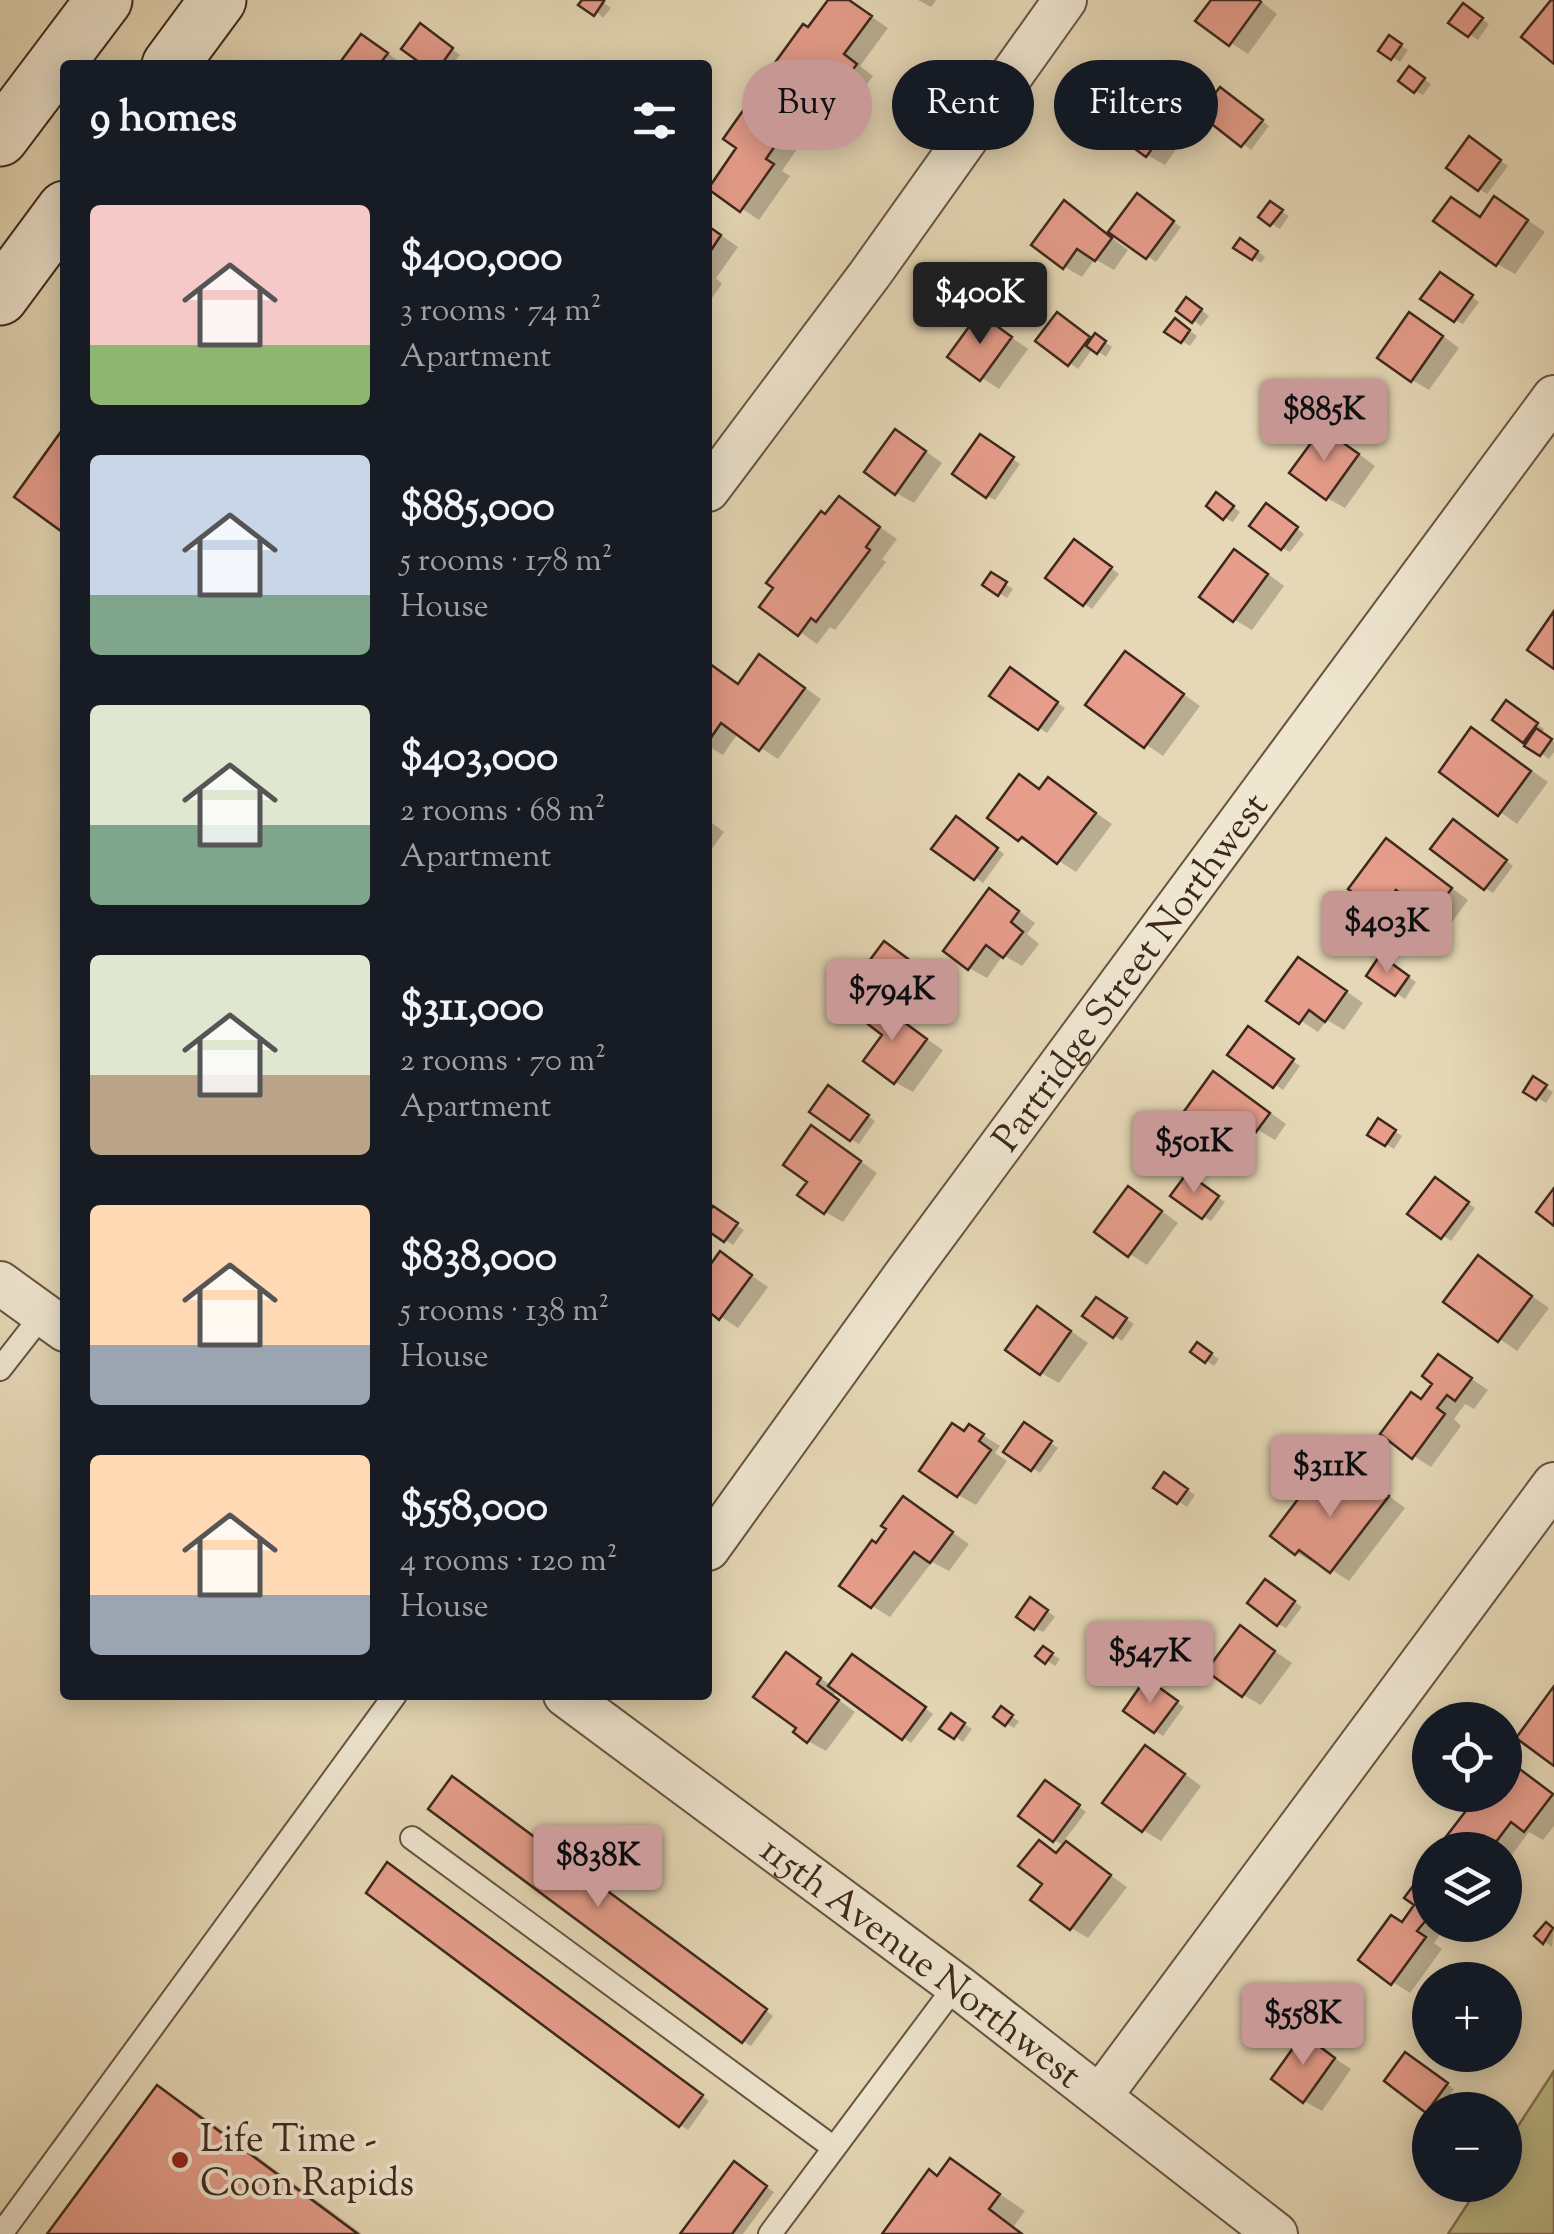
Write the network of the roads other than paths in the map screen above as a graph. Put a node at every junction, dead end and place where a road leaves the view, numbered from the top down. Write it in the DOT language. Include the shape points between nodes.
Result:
graph roads {
  1 [pos="104,0"];
  2 [pos="218,0"];
  3 [pos="1064,0"];
  4 [pos="174,60"];
  5 [pos="0,138"];
  6 [pos="60,216"];
  7 [pos="0,298"];
  8 [pos="1554,397"];
  9 [pos="712,485"];
  10 [pos="0,1283"];
  11 [pos="54,1322"];
  12 [pos="0,1369"];
  13 [pos="1554,1484"];
  14 [pos="712,1543"];
  15 [pos="391,1700"];
  16 [pos="586,1701"];
  17 [pos="412,1838"];
  18 [pos="956,1985"];
  19 [pos="1101,2095"];
  20 [pos="834,2148"];
  21 [pos="2,2234"];
  22 [pos="770,2234"];
  23 [pos="1276,2234"];
  1 -- 5 [label="main road"];
  2 -- 4 [label="main road"];
  3 -- 9 [label="street"];
  6 -- 7 [label="main road"];
  8 -- 14 [label="street, Partridge Street Northwest"];
  10 -- 11 [label="street"];
  11 -- 12 [label="lane"];
  13 -- 19 [label="street"];
  15 -- 21 [label="lane"];
  16 -- 18 [label="street, 115th Avenue Northwest"];
  17 -- 20 [label="lane"];
  18 -- 19 [label="street, 115th Avenue Northwest"];
  18 -- 20 [label="lane"];
  19 -- 23 [label="street, 115th Avenue Northwest"];
  20 -- 22 [label="lane"];
}
